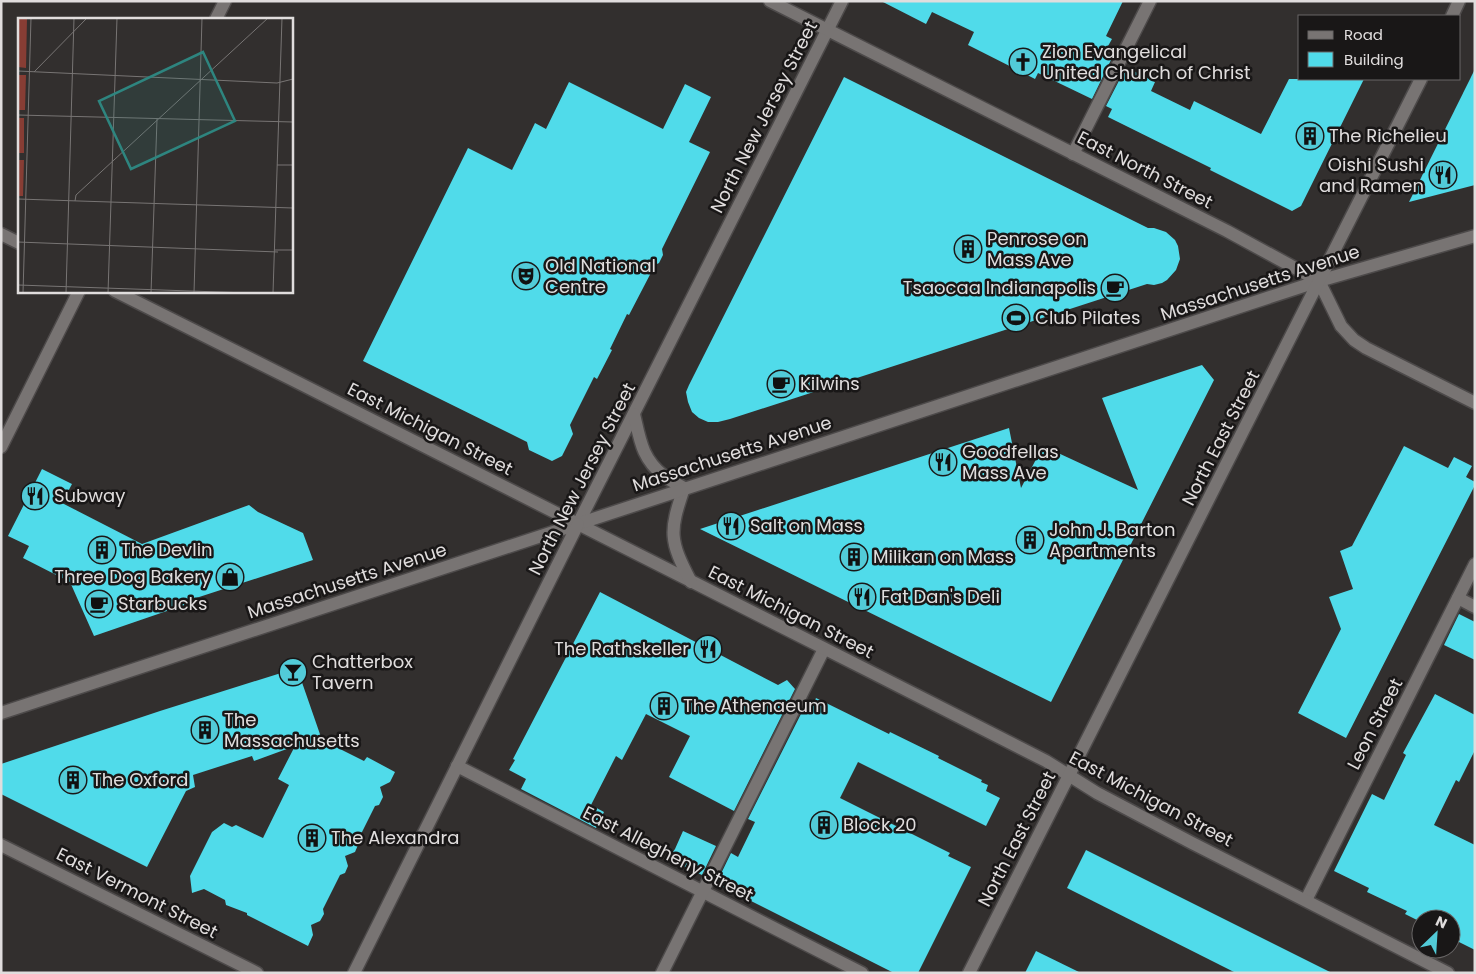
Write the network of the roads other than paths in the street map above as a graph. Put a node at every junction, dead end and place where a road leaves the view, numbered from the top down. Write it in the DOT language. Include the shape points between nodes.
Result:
graph roads {
  1 [pos="225,1"];
  2 [pos="770,1"];
  3 [pos="842,1"];
  4 [pos="1150,1"];
  5 [pos="1459,1"];
  6 [pos="1452,15"];
  7 [pos="216,18"];
  8 [pos="827,30"];
  9 [pos="1420,80"];
  10 [pos="1073,154"];
  11 [pos="1,234"];
  12 [pos="1475,236"];
  13 [pos="18,242"];
  14 [pos="1319,281"];
  15 [pos="78,292"];
  16 [pos="116,292"];
  17 [pos="1475,403"];
  18 [pos="634,414"];
  19 [pos="1,447"];
  20 [pos="684,488"];
  21 [pos="578,524"];
  22 [pos="1475,564"];
  23 [pos="691,582"];
  24 [pos="1458,598"];
  25 [pos="1475,607"];
  26 [pos="824,649"];
  27 [pos="1,713"];
  28 [pos="457,766"];
  29 [pos="1069,776"];
  30 [pos="1,845"];
  31 [pos="703,891"];
  32 [pos="1306,900"];
  33 [pos="257,973"];
  34 [pos="354,973"];
  35 [pos="662,973"];
  36 [pos="862,973"];
  37 [pos="970,973"];
  38 [pos="1448,973"];
  1 -- 7 [label="main road"];
  2 -- 8 [label="main road, East North Street"];
  3 -- 8 [label="main road, North New Jersey Street"];
  4 -- 10 [label="main road"];
  5 -- 6 [label="main road"];
  8 -- 10 [label="main road, East North Street"];
  8 -- 18 [label="main road, North New Jersey Street"];
  9 -- 14 [label="main road, North East Street"];
  10 -- 14 [label="main road, East North Street"];
  11 -- 13 [label="main road"];
  12 -- 14 [label="main road, Massachusetts Avenue"];
  14 -- 17 [label="main road" via="1341,326 1354,340"];
  14 -- 20 [label="main road, Massachusetts Avenue"];
  14 -- 29 [label="main road, North East Street"];
  15 -- 19 [label="main road"];
  16 -- 21 [label="main road, East Michigan Street"];
  18 -- 20 [label="main road" via="648,461"];
  18 -- 21 [label="main road, North New Jersey Street"];
  20 -- 21 [label="main road, Massachusetts Avenue"];
  20 -- 23 [label="main road" via="672,532 681,564"];
  21 -- 23 [label="main road, East Michigan Street"];
  21 -- 27 [label="main road, Massachusetts Avenue"];
  21 -- 28 [label="main road, North New Jersey Street"];
  22 -- 24 [label="main road, Leon Street"];
  23 -- 26 [label="main road, East Michigan Street"];
  24 -- 25 [label="main road"];
  24 -- 32 [label="main road, Leon Street"];
  26 -- 29 [label="main road, East Michigan Street"];
  26 -- 31 [label="main road"];
  28 -- 31 [label="main road, East Allegheny Street"];
  28 -- 34 [label="main road, North New Jersey Street"];
  29 -- 32 [label="main road, East Michigan Street"];
  29 -- 37 [label="main road, North East Street"];
  30 -- 33 [label="main road, East Vermont Street"];
  31 -- 35 [label="main road"];
  31 -- 36 [label="main road, East Allegheny Street"];
  32 -- 38 [label="main road, East Michigan Street"];
}
